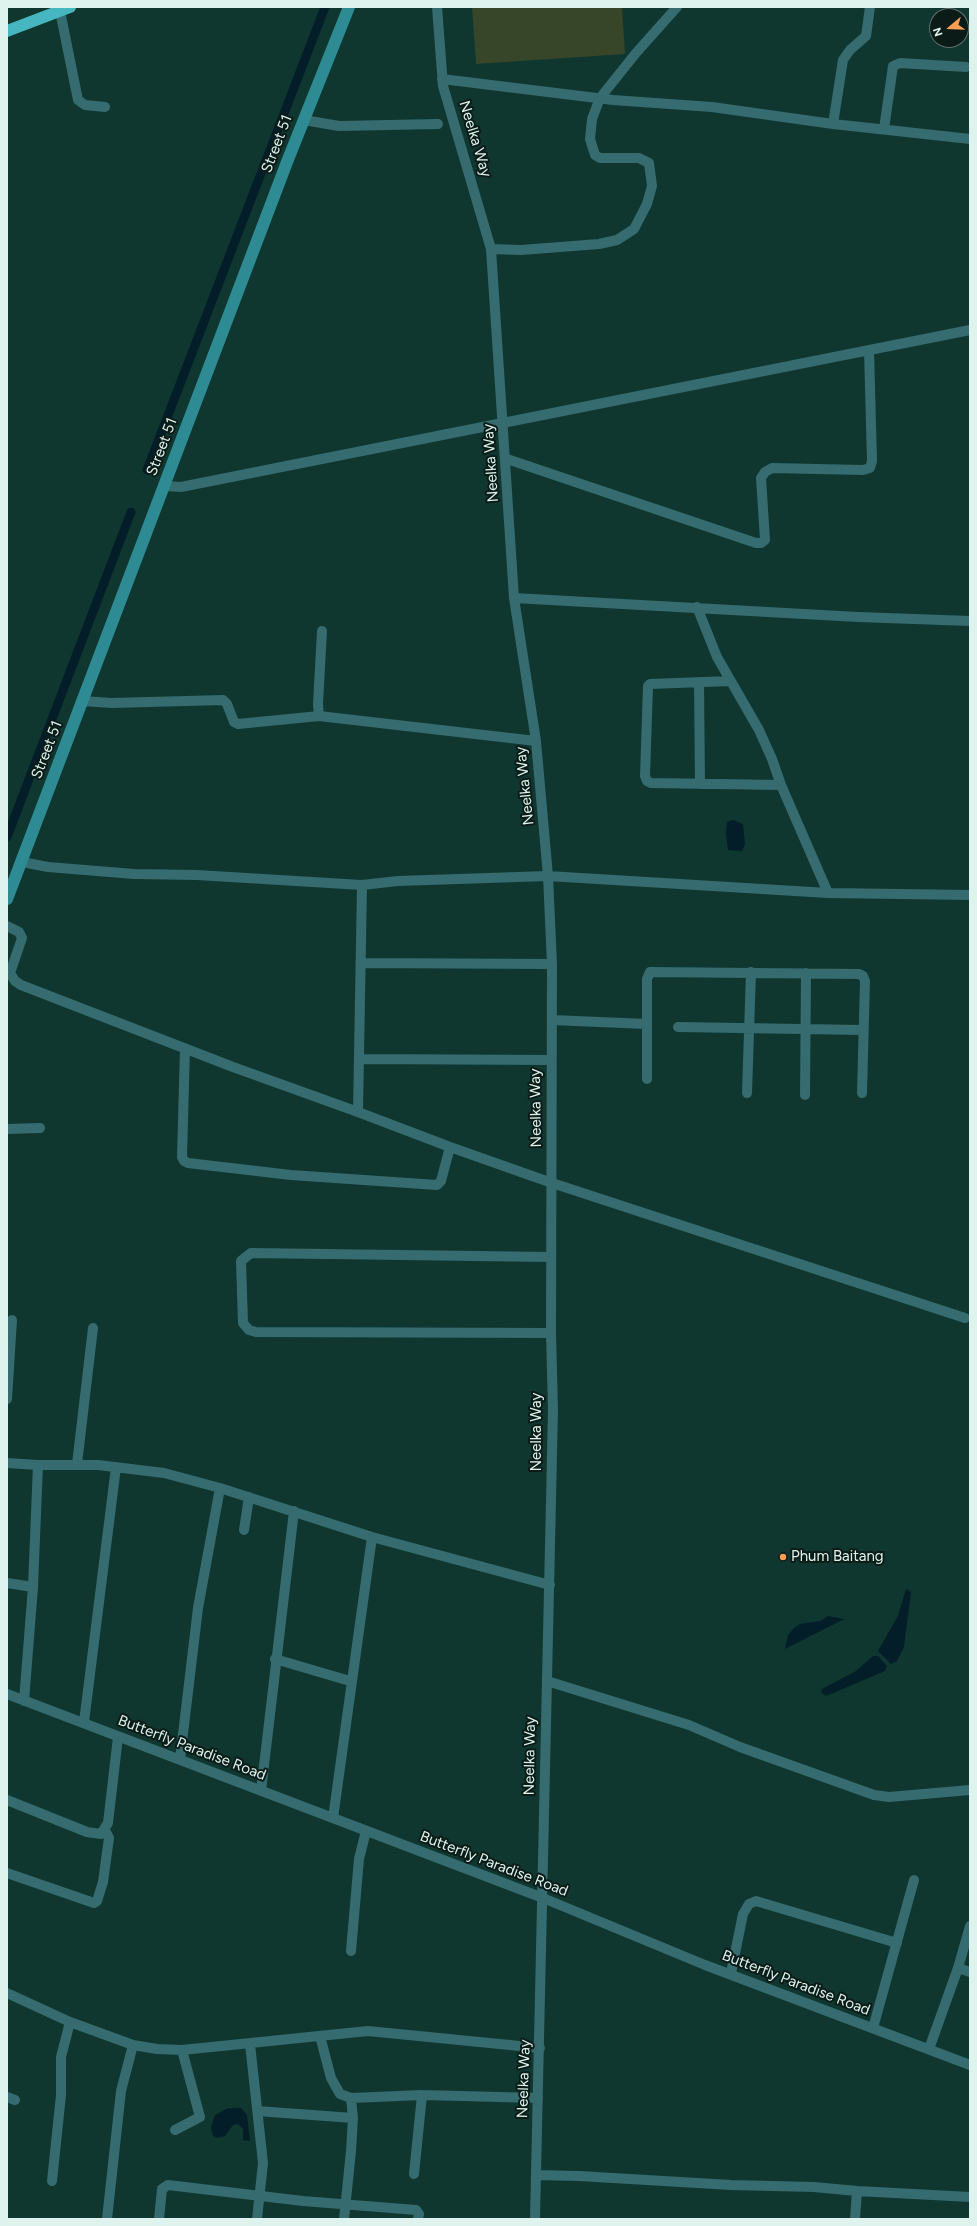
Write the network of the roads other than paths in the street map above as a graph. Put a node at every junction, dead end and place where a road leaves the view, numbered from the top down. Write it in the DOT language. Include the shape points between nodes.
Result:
graph roads {
  1 [pos="349,7"];
  2 [pos="437,7"];
  3 [pos="677,7"];
  4 [pos="870,7"];
  5 [pos="65,9"];
  6 [pos="7,31"];
  7 [pos="966,67"];
  8 [pos="442,79"];
  9 [pos="600,98"];
  10 [pos="105,106"];
  11 [pos="304,120"];
  12 [pos="438,124"];
  13 [pos="833,124"];
  14 [pos="884,129"];
  15 [pos="970,139"];
  16 [pos="491,249"];
  17 [pos="970,330"];
  18 [pos="869,350"];
  19 [pos="504,423"];
  20 [pos="507,459"];
  21 [pos="165,486"];
  22 [pos="514,598"];
  23 [pos="697,607"];
  24 [pos="970,621"];
  25 [pos="322,631"];
  26 [pos="730,681"];
  27 [pos="699,682"];
  28 [pos="82,701"];
  29 [pos="319,716"];
  30 [pos="536,740"];
  31 [pos="700,784"];
  32 [pos="781,786"];
  33 [pos="22,862"];
  34 [pos="548,876"];
  35 [pos="362,885"];
  36 [pos="828,893"];
  37 [pos="970,895"];
  38 [pos="7,899"];
  39 [pos="7,926"];
  40 [pos="361,963"];
  41 [pos="552,964"];
  42 [pos="751,972"];
  43 [pos="806,973"];
  44 [pos="552,1020"];
  45 [pos="646,1024"];
  46 [pos="678,1027"];
  47 [pos="748,1028"];
  48 [pos="806,1029"];
  49 [pos="863,1030"];
  50 [pos="185,1048"];
  51 [pos="360,1059"];
  52 [pos="551,1060"];
  53 [pos="647,1079"];
  54 [pos="746,1093"];
  55 [pos="862,1093"];
  56 [pos="805,1095"];
  57 [pos="358,1112"];
  58 [pos="40,1128"];
  59 [pos="7,1129"];
  60 [pos="450,1147"];
  61 [pos="552,1183"];
  62 [pos="551,1257"];
  63 [pos="965,1318"];
  64 [pos="12,1320"];
  65 [pos="93,1328"];
  66 [pos="551,1333"];
  67 [pos="7,1399"];
  68 [pos="7,1463"];
  69 [pos="77,1464"];
  70 [pos="38,1465"];
  71 [pos="116,1467"];
  72 [pos="220,1488"];
  73 [pos="249,1497"];
  74 [pos="294,1511"];
  75 [pos="244,1530"];
  76 [pos="372,1537"];
  77 [pos="7,1583"];
  78 [pos="550,1585"];
  79 [pos="33,1587"];
  80 [pos="275,1659"];
  81 [pos="350,1681"];
  82 [pos="547,1681"];
  83 [pos="7,1694"];
  84 [pos="24,1701"];
  85 [pos="84,1722"];
  86 [pos="118,1737"];
  87 [pos="180,1759"];
  88 [pos="970,1790"];
  89 [pos="261,1791"];
  90 [pos="7,1800"];
  91 [pos="333,1818"];
  92 [pos="105,1830"];
  93 [pos="366,1831"];
  94 [pos="7,1873"];
  95 [pos="914,1880"];
  96 [pos="543,1898"];
  97 [pos="970,1926"];
  98 [pos="897,1943"];
  99 [pos="351,1951"];
  100 [pos="958,1968"];
  101 [pos="970,1972"];
  102 [pos="731,1973"];
  103 [pos="7,1993"];
  104 [pos="70,2022"];
  105 [pos="873,2028"];
  106 [pos="320,2036"];
  107 [pos="250,2044"];
  108 [pos="133,2045"];
  109 [pos="540,2048"];
  110 [pos="929,2049"];
  111 [pos="182,2050"];
  112 [pos="970,2065"];
  113 [pos="422,2095"];
  114 [pos="351,2098"];
  115 [pos="538,2098"];
  116 [pos="257,2111"];
  117 [pos="353,2118"];
  118 [pos="175,2130"];
  119 [pos="414,2174"];
  120 [pos="536,2175"];
  121 [pos="52,2181"];
  122 [pos="857,2191"];
  123 [pos="260,2196"];
  124 [pos="970,2197"];
  125 [pos="345,2204"];
  126 [pos="107,2219"];
  127 [pos="158,2219"];
  128 [pos="257,2219"];
  129 [pos="344,2219"];
  130 [pos="418,2219"];
  131 [pos="535,2219"];
  132 [pos="855,2219"];
  1 -- 11 [label="main road, Street 51"];
  2 -- 8 [label="street, Neelka Way"];
  3 -- 9 [label="street"];
  4 -- 13 [label="street" via="866,36 843,60"];
  5 -- 6 [label="highway"];
  5 -- 10 [label="street" via="78,100 85,105"];
  7 -- 14 [label="street" via="900,63 893,66"];
  8 -- 9 [label="street"];
  8 -- 16 [label="street, Neelka Way"];
  9 -- 13 [label="street" via="712,107"];
  9 -- 16 [label="street" via="592,119 590,139 595,155 600,158 639,158 649,163 652,186 648,204 634,229 617,240 599,244 521,250"];
  11 -- 12 [label="street" via="340,126"];
  11 -- 21 [label="main road, Street 51"];
  13 -- 14 [label="street"];
  14 -- 15 [label="street"];
  16 -- 19 [label="street, Neelka Way"];
  17 -- 18 [label="street"];
  18 -- 19 [label="street"];
  18 -- 20 [label="street" via="872,461 870,468 772,468 765,472 761,478 765,540 761,543"];
  19 -- 20 [label="street, Neelka Way"];
  19 -- 21 [label="street" via="181,487"];
  20 -- 22 [label="street, Neelka Way"];
  21 -- 28 [label="main road, Street 51"];
  22 -- 23 [label="street"];
  22 -- 30 [label="street, Neelka Way"];
  23 -- 24 [label="street"];
  23 -- 26 [label="street" via="717,657"];
  25 -- 29 [label="street"];
  26 -- 27 [label="street"];
  26 -- 32 [label="street" via="759,730"];
  27 -- 31 [label="street"];
  27 -- 31 [label="street" via="648,686 645,776 651,783"];
  28 -- 29 [label="street" via="112,703 223,700 234,722 242,724"];
  28 -- 33 [label="main road, Street 51"];
  29 -- 30 [label="street"];
  30 -- 34 [label="street, Neelka Way"];
  31 -- 32 [label="street"];
  32 -- 36 [label="street"];
  33 -- 35 [label="street" via="48,867 127,873"];
  33 -- 38 [label="main road, Street 51"];
  34 -- 35 [label="street" via="398,881"];
  34 -- 36 [label="street"];
  34 -- 41 [label="street, Neelka Way"];
  35 -- 40 [label="street"];
  36 -- 37 [label="street"];
  39 -- 50 [label="street" via="19,932 22,938 10,973 15,981"];
  40 -- 41 [label="street"];
  40 -- 51 [label="street"];
  41 -- 44 [label="street, Neelka Way"];
  42 -- 43 [label="street"];
  42 -- 45 [label="street" via="650,972 647,979"];
  42 -- 47 [label="street"];
  43 -- 48 [label="street"];
  43 -- 49 [label="street" via="863,976"];
  44 -- 45 [label="street"];
  44 -- 52 [label="street, Neelka Way"];
  45 -- 53 [label="street"];
  46 -- 47 [label="street"];
  47 -- 48 [label="street"];
  47 -- 54 [label="street"];
  48 -- 49 [label="street"];
  48 -- 56 [label="street"];
  49 -- 55 [label="street"];
  50 -- 57 [label="street"];
  50 -- 60 [label="street" via="182,1157 188,1163 291,1175 437,1185 441,1181"];
  51 -- 52 [label="street"];
  51 -- 57 [label="street"];
  52 -- 61 [label="street, Neelka Way"];
  57 -- 60 [label="street"];
  58 -- 59 [label="street"];
  60 -- 61 [label="street"];
  61 -- 62 [label="street, Neelka Way"];
  61 -- 63 [label="street"];
  62 -- 66 [label="street, Neelka Way"];
  62 -- 66 [label="street" via="251,1253 241,1261 243,1323 249,1330 256,1332"];
  64 -- 67 [label="street"];
  65 -- 69 [label="street"];
  66 -- 78 [label="street, Neelka Way" via="553,1410"];
  68 -- 70 [label="street"];
  69 -- 70 [label="street"];
  69 -- 71 [label="street"];
  70 -- 79 [label="street"];
  71 -- 72 [label="street" via="164,1473"];
  71 -- 85 [label="street"];
  72 -- 73 [label="street"];
  72 -- 87 [label="street" via="198,1608"];
  73 -- 74 [label="street"];
  73 -- 75 [label="street"];
  74 -- 76 [label="street"];
  74 -- 80 [label="street"];
  76 -- 78 [label="street"];
  76 -- 81 [label="street"];
  77 -- 79 [label="street"];
  78 -- 82 [label="street, Neelka Way"];
  79 -- 84 [label="street"];
  80 -- 81 [label="street"];
  80 -- 89 [label="street"];
  81 -- 91 [label="street"];
  82 -- 88 [label="street" via="689,1725 740,1747 874,1795 889,1797"];
  82 -- 96 [label="street, Neelka Way"];
  83 -- 84 [label="street, Butterfly Paradise Road"];
  84 -- 85 [label="street, Butterfly Paradise Road"];
  85 -- 86 [label="street, Butterfly Paradise Road"];
  86 -- 87 [label="street, Butterfly Paradise Road"];
  86 -- 92 [label="street" via="108,1824"];
  87 -- 89 [label="street, Butterfly Paradise Road"];
  89 -- 91 [label="street, Butterfly Paradise Road"];
  90 -- 92 [label="street" via="87,1832 101,1834"];
  91 -- 93 [label="street, Butterfly Paradise Road"];
  92 -- 94 [label="street" via="109,1838 103,1882 94,1903"];
  93 -- 96 [label="street, Butterfly Paradise Road"];
  93 -- 99 [label="street" via="359,1859"];
  95 -- 98 [label="street"];
  96 -- 102 [label="street, Butterfly Paradise Road"];
  96 -- 109 [label="street, Neelka Way"];
  97 -- 100 [label="street"];
  98 -- 102 [label="street" via="756,1901 749,1904 743,1914"];
  98 -- 105 [label="street"];
  100 -- 101 [label="street"];
  100 -- 110 [label="street"];
  102 -- 105 [label="street, Butterfly Paradise Road"];
  103 -- 104 [label="street"];
  104 -- 108 [label="street"];
  104 -- 121 [label="street" via="61,2057 60,2100"];
  105 -- 110 [label="street, Butterfly Paradise Road"];
  106 -- 107 [label="street"];
  106 -- 109 [label="street" via="368,2031"];
  106 -- 114 [label="street" via="331,2078 340,2094"];
  107 -- 111 [label="street"];
  107 -- 116 [label="street"];
  108 -- 111 [label="street"];
  108 -- 126 [label="street" via="121,2090"];
  109 -- 115 [label="street, Neelka Way"];
  110 -- 112 [label="street, Butterfly Paradise Road"];
  111 -- 118 [label="street" via="200,2117"];
  113 -- 114 [label="street"];
  113 -- 115 [label="street"];
  113 -- 119 [label="street"];
  114 -- 117 [label="street"];
  115 -- 120 [label="street, Neelka Way"];
  116 -- 117 [label="street"];
  116 -- 123 [label="street" via="262,2163"];
  117 -- 125 [label="street"];
  120 -- 122 [label="street"];
  120 -- 131 [label="street, Neelka Way"];
  122 -- 124 [label="street"];
  122 -- 132 [label="street"];
  123 -- 125 [label="street"];
  123 -- 127 [label="street" via="164,2186"];
  123 -- 128 [label="street"];
  125 -- 129 [label="street"];
  125 -- 130 [label="street" via="416,2210 419,2214"];
}
